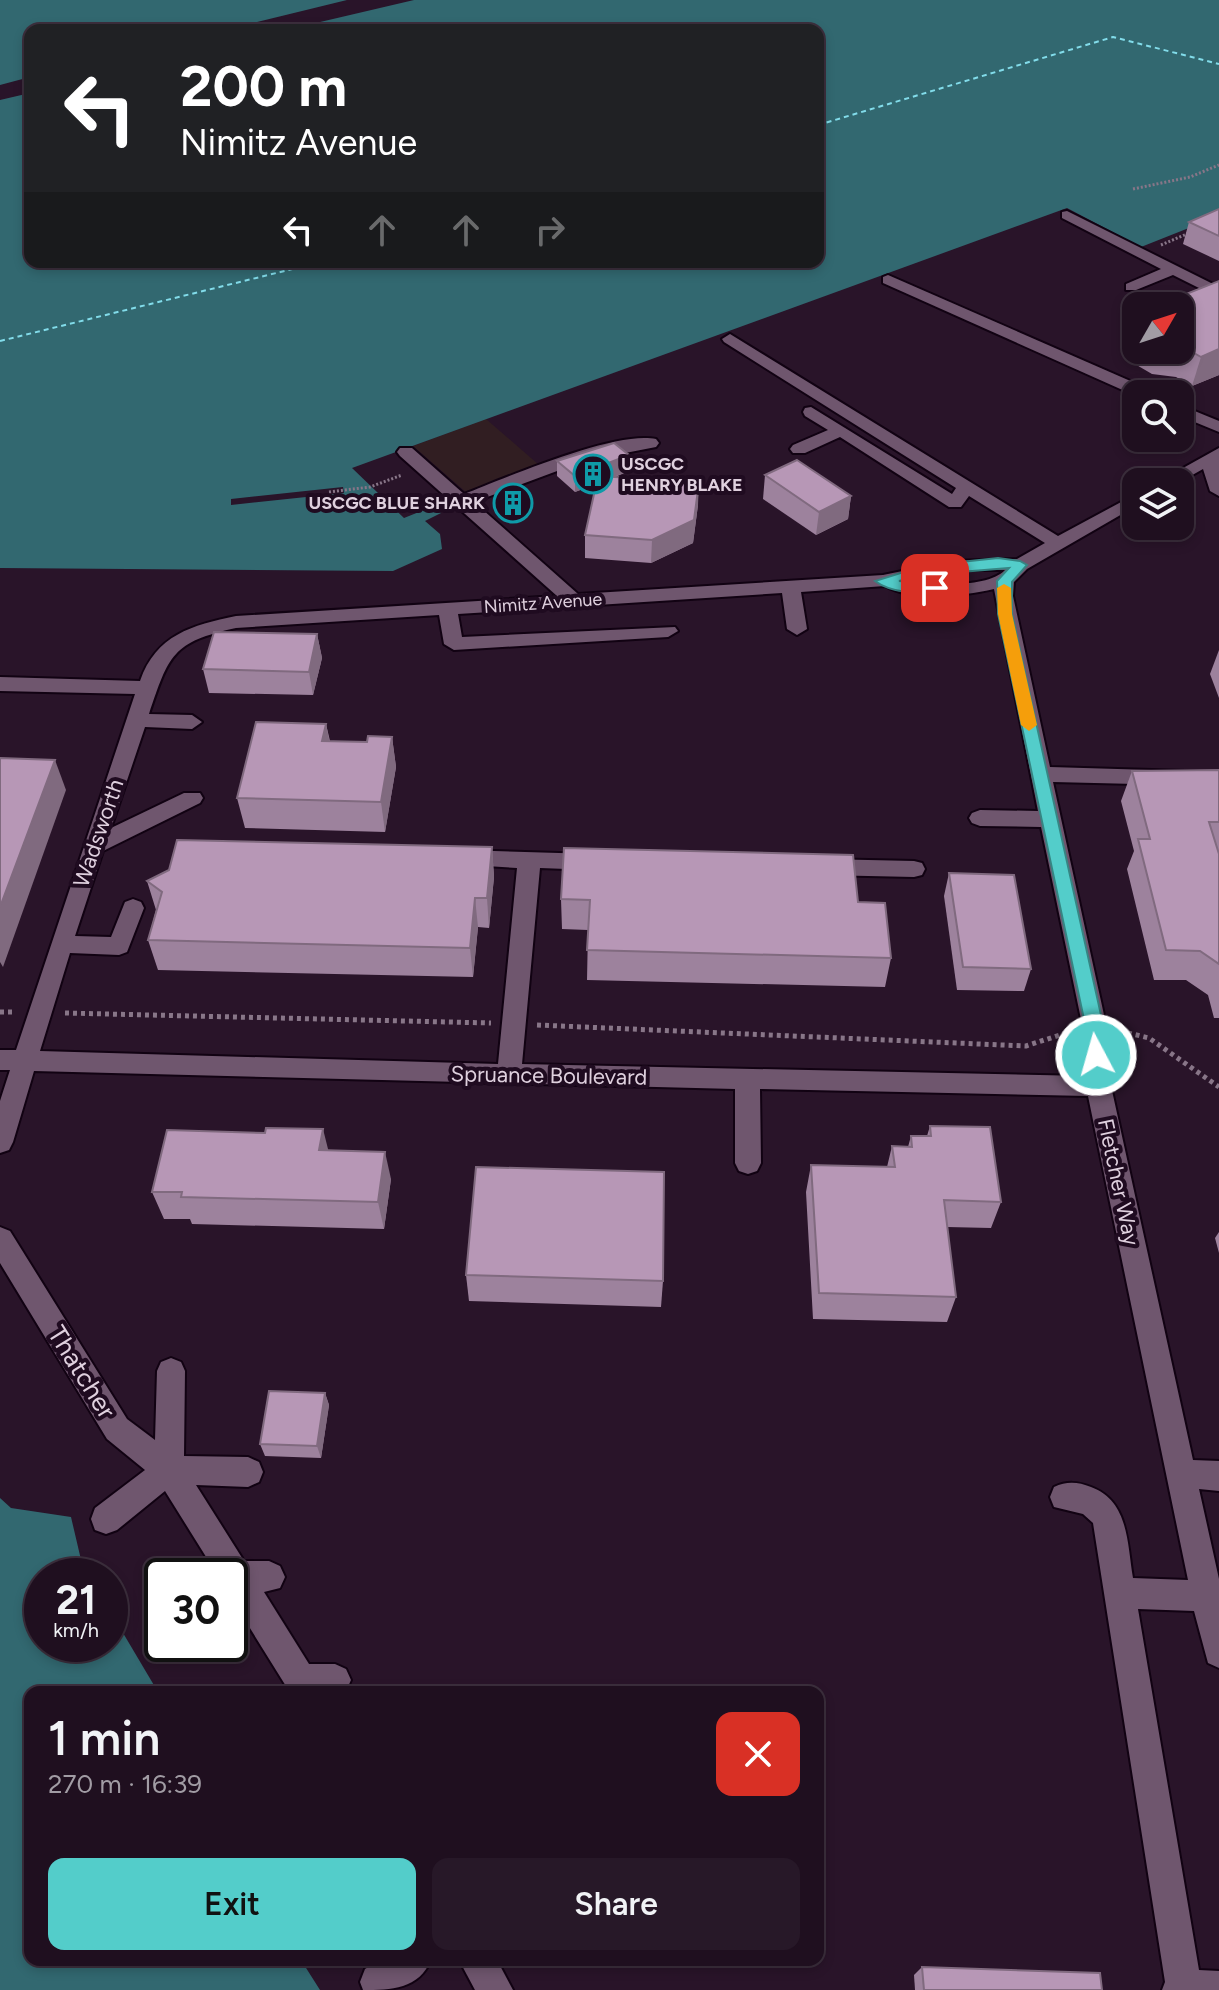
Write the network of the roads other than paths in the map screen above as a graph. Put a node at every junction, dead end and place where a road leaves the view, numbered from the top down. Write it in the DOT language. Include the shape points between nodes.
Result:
graph roads {
  1 [pos="1067,215"];
  2 [pos="1173,270"];
  3 [pos="888,280"];
  4 [pos="1131,287"];
  5 [pos="1209,293"];
  6 [pos="730,339"];
  7 [pos="1122,384"];
  8 [pos="833,403"];
  9 [pos="1211,403"];
  10 [pos="1194,410"];
  11 [pos="1194,418"];
  12 [pos="1219,427"];
  13 [pos="840,431"];
  14 [pos="650,443"];
  15 [pos="799,449"];
  16 [pos="406,452"];
  17 [pos="1213,456"];
  18 [pos="1192,468"];
  19 [pos="966,486"];
  20 [pos="1219,491"];
  21 [pos="461,501"];
  22 [pos="1122,507"];
  23 [pos="1057,543"];
  24 [pos="1012,573"];
  25 [pos="791,587"];
  26 [pos="574,601"];
  27 [pos="447,609"];
  28 [pos="203,629"];
  29 [pos="797,629"];
  30 [pos="668,631"];
  31 [pos="0,684"];
  32 [pos="147,688"];
  33 [pos="137,720"];
  34 [pos="192,722"];
  35 [pos="1112,753"];
  36 [pos="1040,774"];
  37 [pos="1115,776"];
  38 [pos="1219,779"];
  39 [pos="192,798"];
  40 [pos="980,818"];
  41 [pos="1049,819"];
  42 [pos="94,846"];
  43 [pos="130,847"];
  44 [pos="438,857"];
  45 [pos="529,861"];
  46 [pos="621,863"];
  47 [pos="806,866"];
  48 [pos="914,869"];
  49 [pos="133,908"];
  50 [pos="61,944"];
  51 [pos="12,1060"];
  52 [pos="509,1074"];
  53 [pos="747,1079"];
  54 [pos="1098,1086"];
  55 [pos="0,1142"];
  56 [pos="748,1163"];
  57 [pos="0,1239"];
  58 [pos="171,1371"];
  59 [pos="169,1470"];
  60 [pos="248,1472"];
  61 [pos="1183,1474"];
  62 [pos="1219,1476"];
  63 [pos="1065,1497"];
  64 [pos="106,1519"];
  65 [pos="224,1558"];
  66 [pos="248,1576"];
  67 [pos="269,1577"];
  68 [pos="1119,1593"];
  69 [pos="248,1594"];
  70 [pos="1208,1596"];
  71 [pos="1219,1652"];
  72 [pos="315,1684"];
  73 [pos="403,1966"];
  74 [pos="481,1966"];
  75 [pos="378,1982"];
  76 [pos="1194,1989"];
  77 [pos="495,1990"];
  1 -- 2 [label="street"];
  2 -- 4 [label="street"];
  2 -- 5 [label="street"];
  3 -- 7 [label="street"];
  6 -- 8 [label="street"];
  8 -- 13 [label="street" via="811,412"];
  8 -- 19 [label="street"];
  9 -- 10 [label="street"];
  11 -- 12 [label="street"];
  13 -- 15 [label="street"];
  13 -- 19 [label="street" via="955,503"];
  14 -- 21 [label="street" via="589,453"];
  16 -- 21 [label="street"];
  17 -- 18 [label="street"];
  17 -- 20 [label="street"];
  19 -- 23 [label="street"];
  21 -- 26 [label="street"];
  22 -- 23 [label="street"];
  23 -- 24 [label="street"];
  24 -- 25 [label="street, Nimitz Avenue" via="985,587 909,588 883,581"];
  24 -- 36 [label="street, Fletcher Way" via="1005,614"];
  25 -- 26 [label="street, Nimitz Avenue"];
  25 -- 29 [label="street"];
  26 -- 27 [label="street, Nimitz Avenue"];
  27 -- 28 [label="street, Nimitz Avenue" via="236,622"];
  27 -- 30 [label="street" via="454,644"];
  28 -- 32 [label="street, Wadsworth" via="160,653"];
  31 -- 32 [label="street"];
  32 -- 33 [label="street, Wadsworth"];
  33 -- 34 [label="street"];
  33 -- 42 [label="street, Wadsworth"];
  35 -- 37 [label="street"];
  36 -- 37 [label="street"];
  36 -- 41 [label="street, Fletcher Way"];
  37 -- 38 [label="street"];
  39 -- 42 [label="street"];
  40 -- 41 [label="street"];
  41 -- 54 [label="street, Fletcher Way" via="1094,1024"];
  42 -- 43 [label="street"];
  42 -- 50 [label="street, Wadsworth"];
  44 -- 45 [label="street"];
  45 -- 46 [label="street"];
  45 -- 52 [label="street"];
  47 -- 48 [label="street"];
  49 -- 50 [label="street" via="119,946"];
  50 -- 51 [label="street, Wadsworth" via="39,1013"];
  51 -- 52 [label="street, Spruance Boulevard"];
  51 -- 55 [label="street"];
  52 -- 53 [label="street, Spruance Boulevard"];
  53 -- 54 [label="street, Spruance Boulevard"];
  53 -- 56 [label="street"];
  54 -- 61 [label="street, Fletcher Way"];
  57 -- 59 [label="street, Thatcher" via="117,1429"];
  58 -- 59 [label="street"];
  59 -- 60 [label="street"];
  59 -- 64 [label="street"];
  59 -- 65 [label="street, Thatcher"];
  61 -- 62 [label="street"];
  61 -- 70 [label="street, Fletcher Way"];
  63 -- 68 [label="street" via="1087,1498 1107,1517"];
  66 -- 67 [label="street"];
  68 -- 70 [label="street"];
  68 -- 76 [label="street"];
  69 -- 72 [label="street, Thatcher"];
  70 -- 71 [label="street, Fletcher Way"];
  73 -- 75 [label="street"];
  74 -- 77 [label="street"];
}
